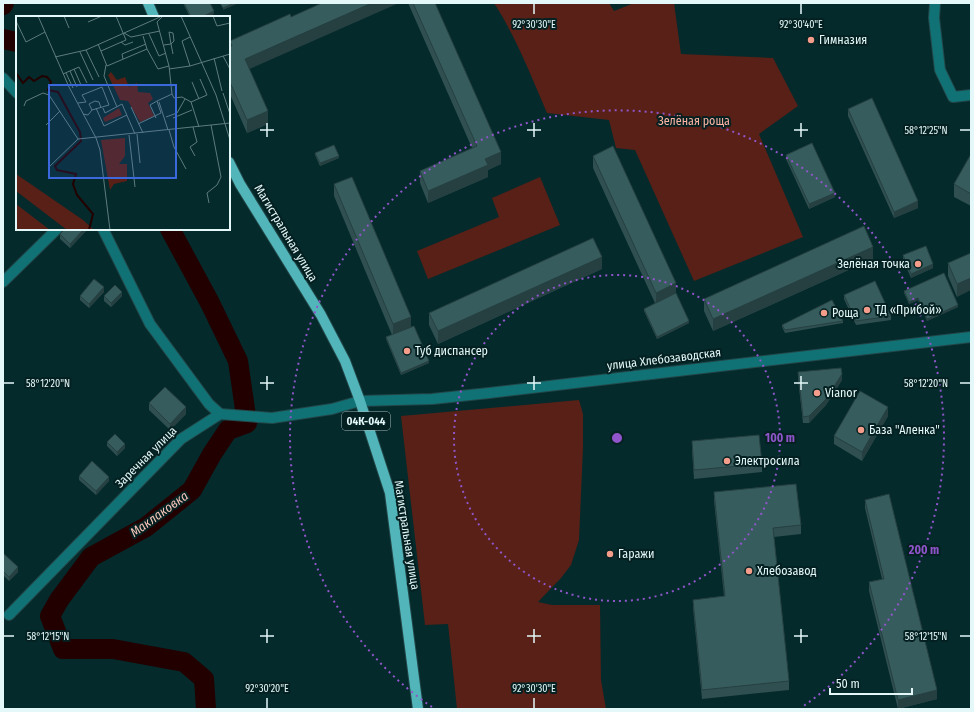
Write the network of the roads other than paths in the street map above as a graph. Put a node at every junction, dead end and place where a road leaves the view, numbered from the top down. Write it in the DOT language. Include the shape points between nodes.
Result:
graph roads {
  1 [pos="148,3"];
  2 [pos="935,3"];
  3 [pos="154,16"];
  4 [pos="3,78"];
  5 [pos="16,92"];
  6 [pos="971,95"];
  7 [pos="230,164"];
  8 [pos="56,230"];
  9 [pos="103,230"];
  10 [pos="3,282"];
  11 [pos="971,337"];
  12 [pos="360,401"];
  13 [pos="220,414"];
  14 [pos="10,615"];
  15 [pos="418,709"];
  1 -- 3 [label="main road"];
  2 -- 6 [label="street" via="934,18 940,70 953,97"];
  4 -- 5 [label="street"];
  7 -- 12 [label="main road, Магистральная улица / 04К-044" via="321,315 345,361"];
  8 -- 10 [label="street"];
  9 -- 13 [label="street" via="150,324 209,404"];
  11 -- 12 [label="street, улица Хлебозаводская" via="432,399"];
  12 -- 13 [label="street, улица Хлебозаводская" via="332,409 272,418"];
  12 -- 15 [label="main road, Магистральная улица / 04К-044" via="390,493"];
  13 -- 14 [label="street, Заречная улица" via="181,439"];
}
